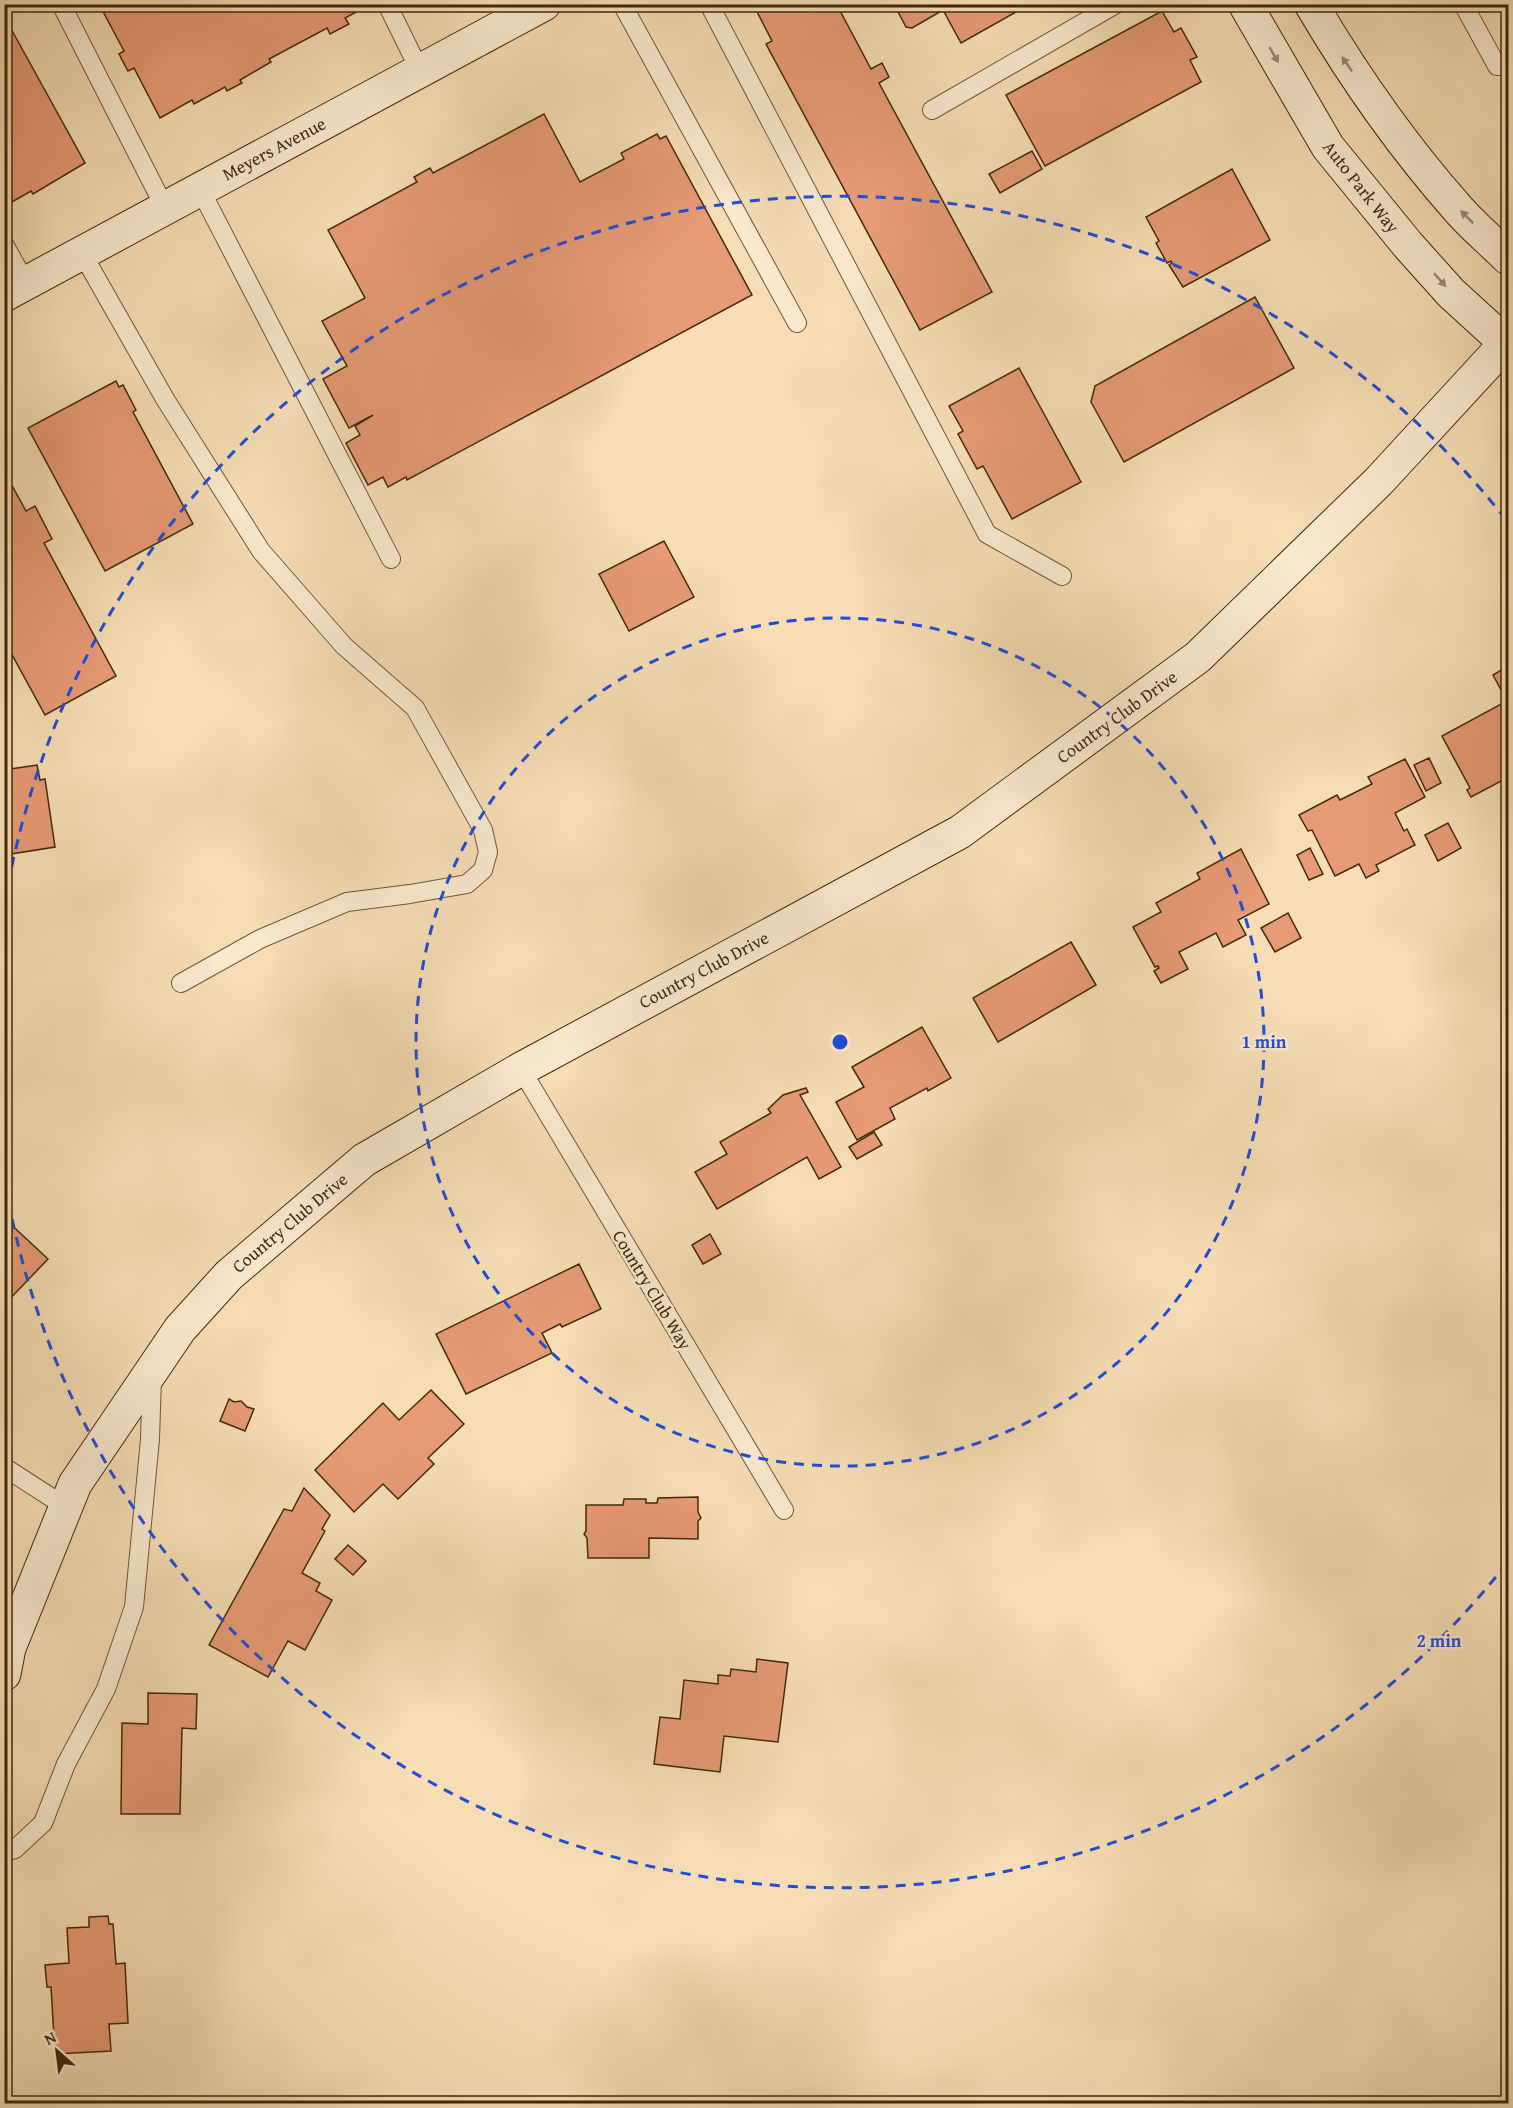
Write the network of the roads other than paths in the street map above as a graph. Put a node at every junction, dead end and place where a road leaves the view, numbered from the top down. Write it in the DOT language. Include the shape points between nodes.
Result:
graph roads {
  1 [pos="61,4"];
  2 [pos="387,4"];
  3 [pos="544,4"];
  4 [pos="622,4"];
  5 [pos="708,4"];
  6 [pos="1116,4"];
  7 [pos="1245,4"];
  8 [pos="1311,4"];
  9 [pos="1463,4"];
  10 [pos="1509,66"];
  11 [pos="420,71"];
  12 [pos="932,110"];
  13 [pos="200,189"];
  14 [pos="165,208"];
  15 [pos="4,244"];
  16 [pos="82,253"];
  17 [pos="1509,258"];
  18 [pos="15,289"];
  19 [pos="797,323"];
  20 [pos="1508,343"];
  21 [pos="392,559"];
  22 [pos="1062,576"];
  23 [pos="181,983"];
  24 [pos="521,1069"];
  25 [pos="152,1370"];
  26 [pos="4,1467"];
  27 [pos="66,1507"];
  28 [pos="784,1510"];
  29 [pos="4,1674"];
  30 [pos="4,1852"];
  1 -- 14 [label="lane"];
  2 -- 11 [label="lane"];
  3 -- 11 [label="street, Meyers Avenue"];
  4 -- 19 [label="lane"];
  5 -- 22 [label="lane" via="987,534"];
  6 -- 12 [label="lane"];
  7 -- 20 [label="street, Auto Park Way, one-way" via="1328,147 1451,293"];
  17 -- 8 [label="street, one-way" via="1460,210 1388,122 1342,58"];
  9 -- 10 [label="lane" via="1497,66"];
  11 -- 13 [label="street, Meyers Avenue"];
  13 -- 14 [label="street, Meyers Avenue"];
  13 -- 21 [label="lane"];
  14 -- 16 [label="street, Meyers Avenue"];
  15 -- 18 [label="lane"];
  16 -- 18 [label="street, Meyers Avenue"];
  16 -- 23 [label="lane" via="165,399 261,550 344,646 415,708 483,830 488,852 483,870 467,884 347,902 260,939"];
  20 -- 24 [label="street, Country Club Drive" via="1379,481 1198,657 960,832"];
  24 -- 25 [label="street, Country Club Drive" via="364,1160 229,1275 180,1329"];
  24 -- 28 [label="lane, Country Club Way"];
  25 -- 27 [label="street, Country Club Drive" via="75,1484"];
  25 -- 30 [label="lane" via="150,1439 134,1607 106,1689 66,1764 43,1823 15,1849"];
  26 -- 27 [label="lane"];
  27 -- 29 [label="street, Country Club Drive" via="9,1648"];
}
